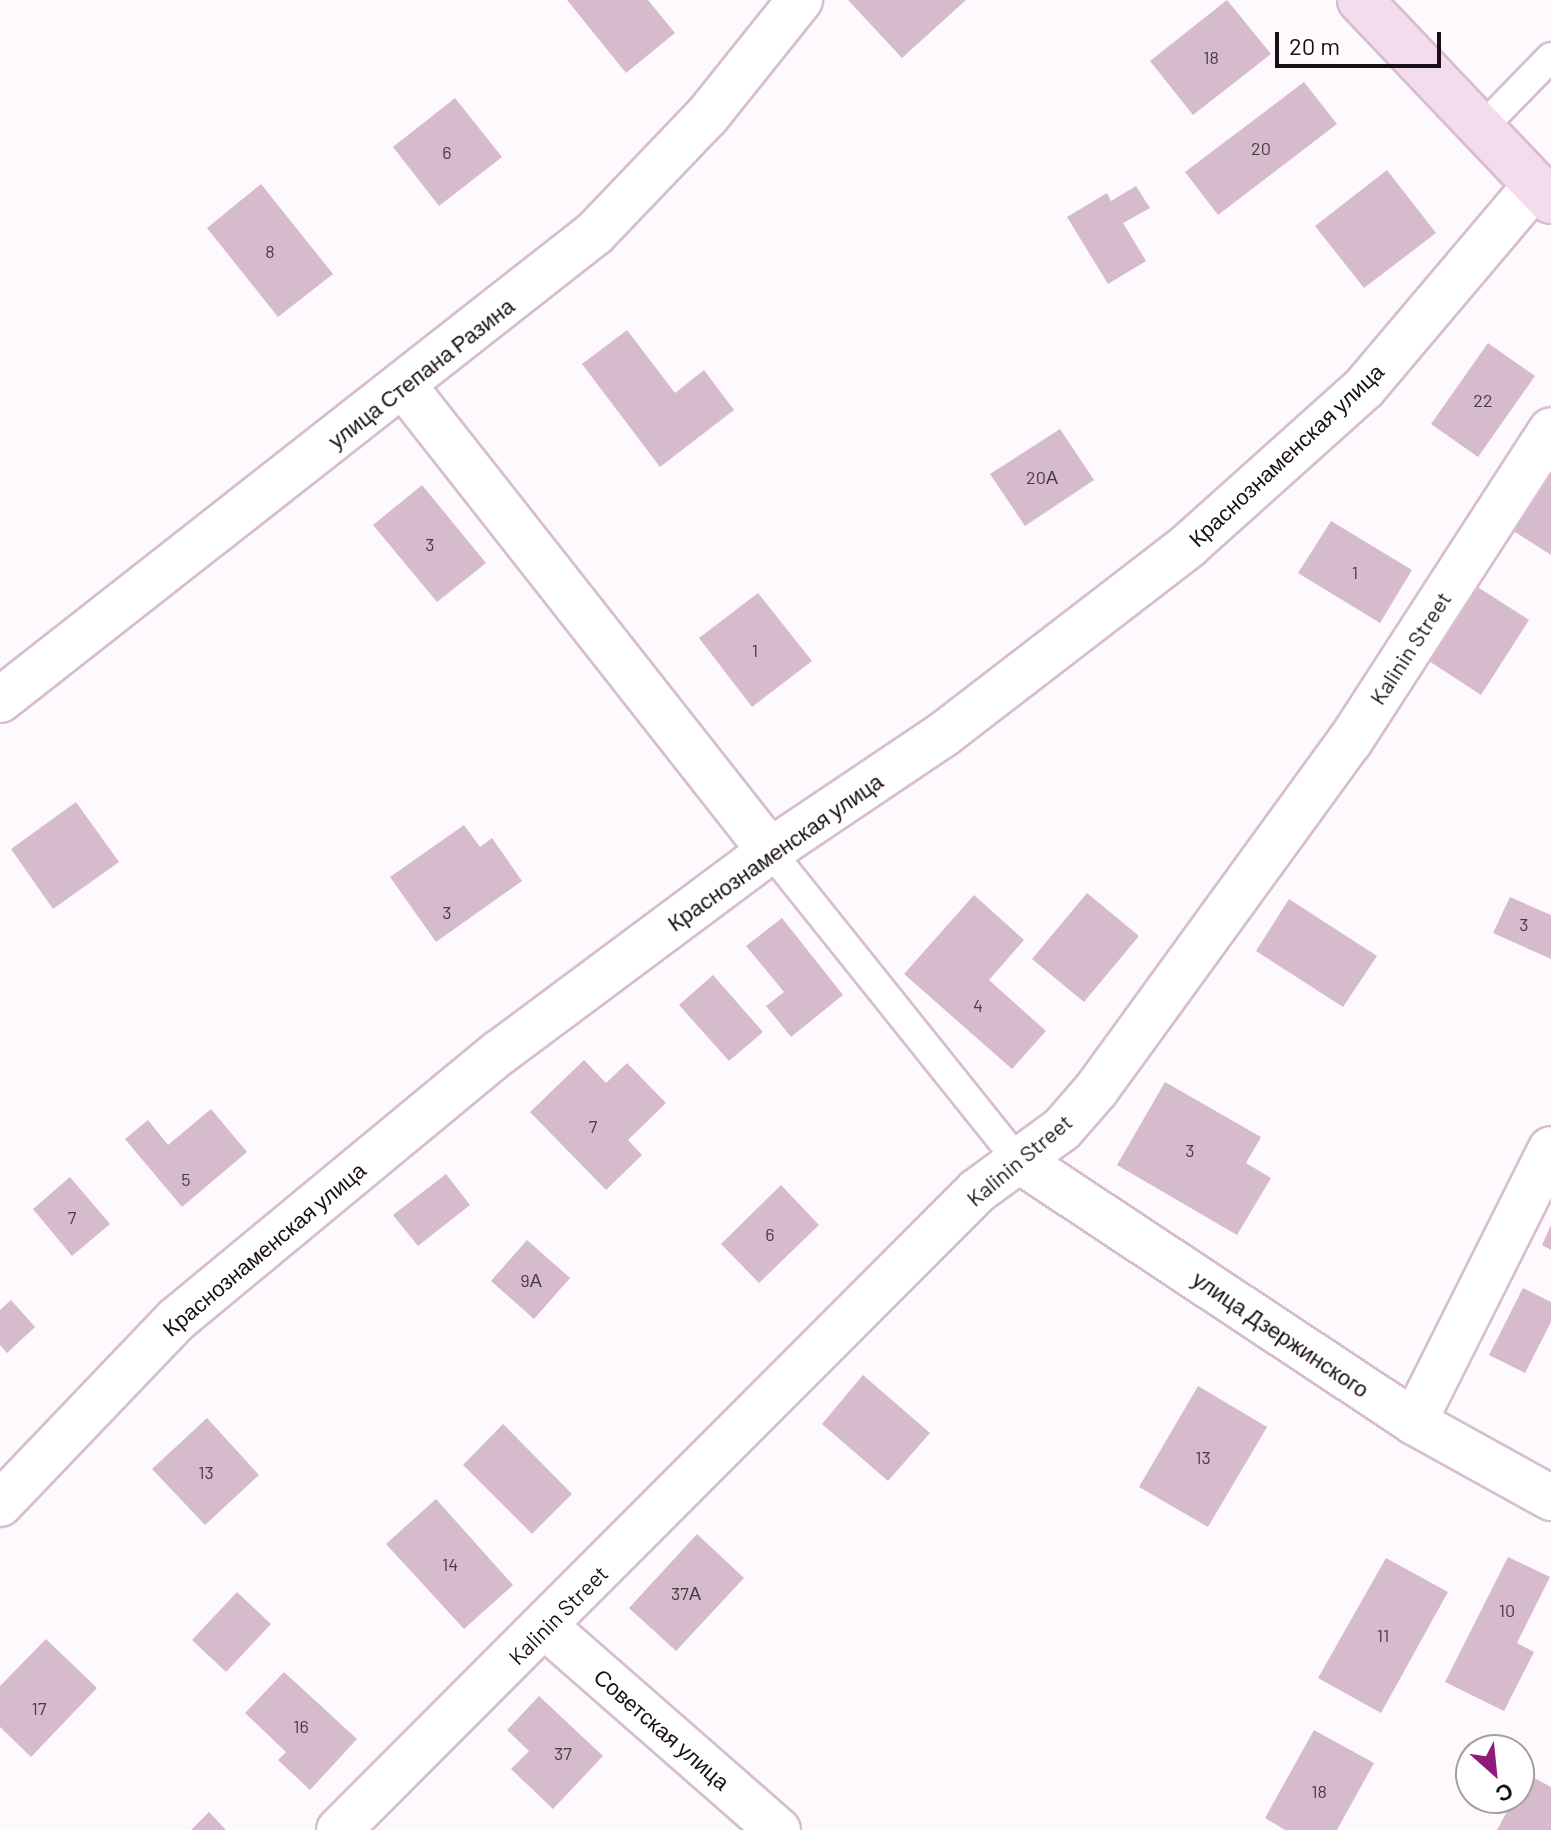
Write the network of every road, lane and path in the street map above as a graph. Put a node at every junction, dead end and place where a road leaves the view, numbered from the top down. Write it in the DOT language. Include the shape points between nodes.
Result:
graph roads {
  1 [pos="800,0"];
  2 [pos="1360,0"];
  3 [pos="1551,57"];
  4 [pos="1479,131"];
  5 [pos="1543,193"];
  6 [pos="404,386"];
  7 [pos="1551,430"];
  8 [pos="0,700"];
  9 [pos="770,851"];
  10 [pos="1551,1149"];
  11 [pos="1017,1159"];
  12 [pos="1414,1422"];
  13 [pos="1551,1498"];
  14 [pos="0,1504"];
  15 [pos="547,1628"];
  16 [pos="341,1829"];
  17 [pos="778,1830"];
  1 -- 6 [label="street, улица Степана Разина" via="707,116 595,233"];
  2 -- 4 [label="main road"];
  3 -- 4 [label="lane"];
  4 -- 5 [label="main road"];
  5 -- 9 [label="street, Краснознаменская улица" via="1364,388 1189,545 944,734"];
  6 -- 8 [label="street, улица Степана Разина"];
  6 -- 9 [label="street"];
  7 -- 11 [label="street, Kalinin Street" via="1350,741 1096,1090 1062,1129"];
  9 -- 11 [label="lane"];
  9 -- 14 [label="street, Краснознаменская улица" via="499,1053 177,1319"];
  10 -- 12 [label="street"];
  11 -- 12 [label="street, улица Дзержинского"];
  11 -- 15 [label="street, Kalinin Street" via="977,1191"];
  12 -- 13 [label="street, улица Дзержинского"];
  15 -- 16 [label="street, Kalinin Street"];
  15 -- 17 [label="street, Советская улица"];
}
